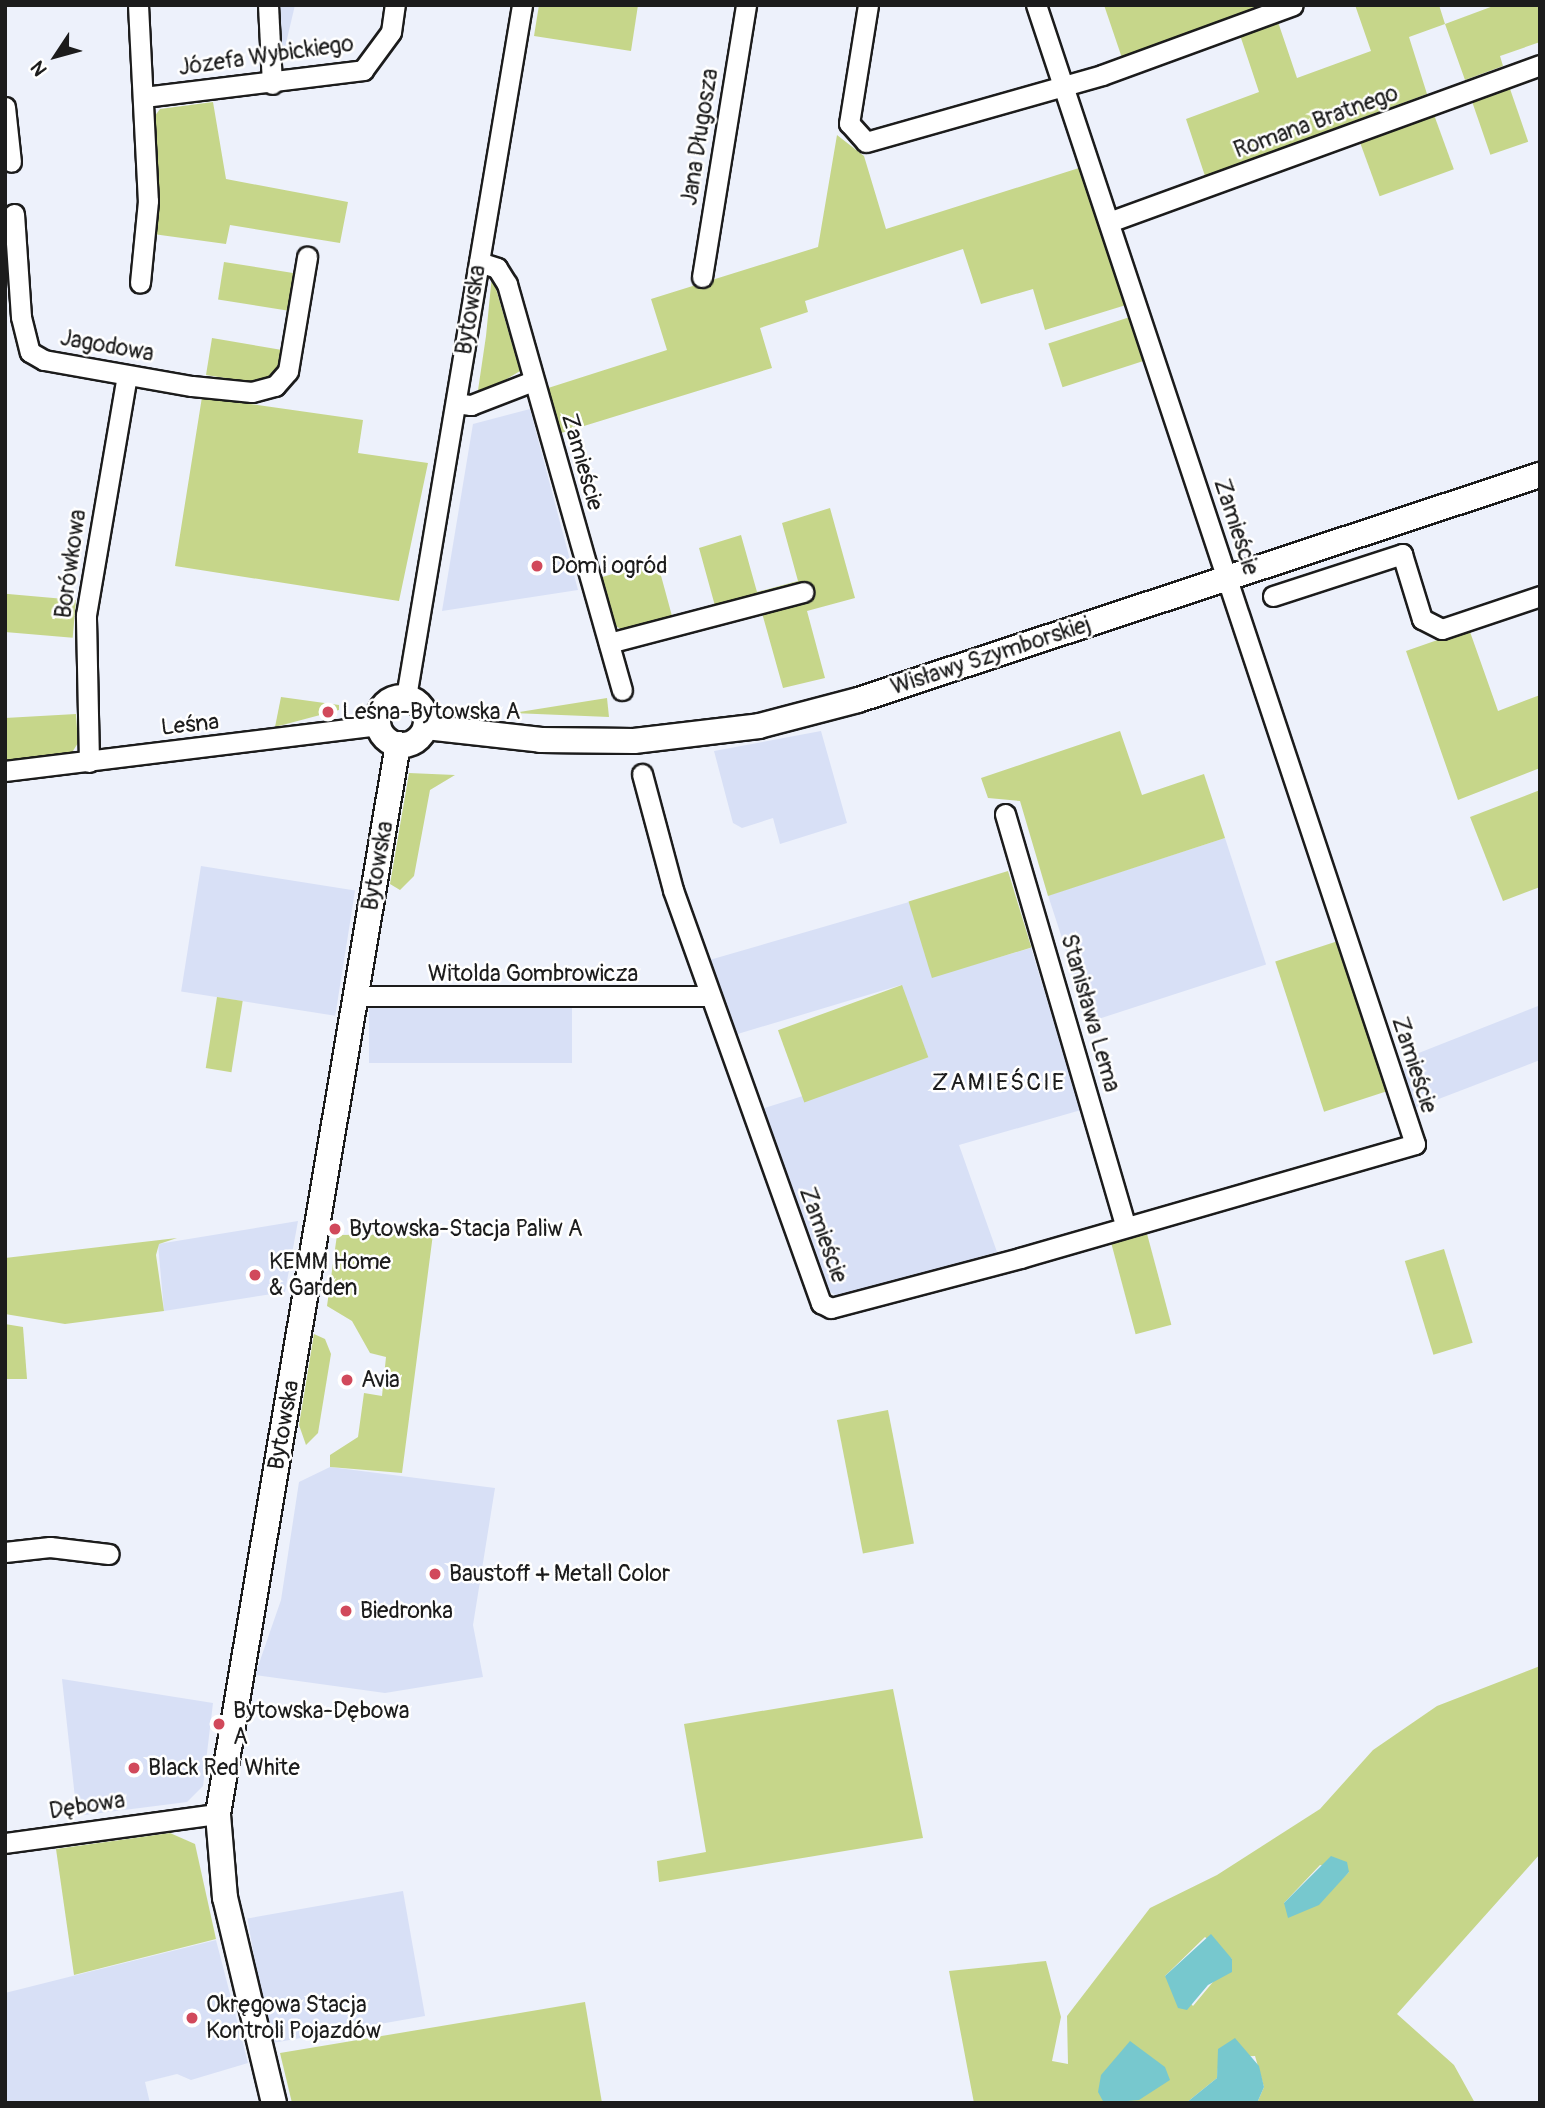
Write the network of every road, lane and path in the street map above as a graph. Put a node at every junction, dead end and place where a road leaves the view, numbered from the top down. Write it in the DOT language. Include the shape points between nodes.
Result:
graph roads {
  1 [pos="138,5"];
  2 [pos="268,5"];
  3 [pos="396,5"];
  4 [pos="522,5"];
  5 [pos="746,5"];
  6 [pos="867,5"];
  7 [pos="1036,5"];
  8 [pos="1293,5"];
  9 [pos="1540,65"];
  10 [pos="272,84"];
  11 [pos="1063,85"];
  12 [pos="144,97"];
  13 [pos="5,107"];
  14 [pos="11,162"];
  15 [pos="14,214"];
  16 [pos="1109,222"];
  17 [pos="307,257"];
  18 [pos="479,262"];
  19 [pos="702,277"];
  20 [pos="140,283"];
  21 [pos="13,318"];
  22 [pos="127,375"];
  23 [pos="533,381"];
  24 [pos="456,403"];
  25 [pos="1540,475"];
  26 [pos="1394,524"];
  27 [pos="1402,554"];
  28 [pos="1228,579"];
  29 [pos="803,592"];
  30 [pos="1540,596"];
  31 [pos="1273,597"];
  32 [pos="609,643"];
  33 [pos="622,690"];
  34 [pos="406,697"];
  35 [pos="379,725"];
  36 [pos="426,727"];
  37 [pos="398,744"];
  38 [pos="89,762"];
  39 [pos="5,771"];
  40 [pos="642,774"];
  41 [pos="1005,814"];
  42 [pos="356,996"];
  43 [pos="710,996"];
  44 [pos="1126,1227"];
  45 [pos="5,1552"];
  46 [pos="109,1554"];
  47 [pos="219,1814"];
  48 [pos="5,1843"];
  49 [pos="274,2103"];
  1 -- 12 [label="street"];
  2 -- 10 [label="street"];
  3 -- 10 [label="street, Józefa Wybickiego" via="391,32 363,70"];
  4 -- 18 [label="street, Bytowska"];
  5 -- 19 [label="street, Jana Długosza"];
  6 -- 11 [label="street" via="849,123 866,142"];
  7 -- 11 [label="street, Zamieście"];
  8 -- 11 [label="street"];
  9 -- 16 [label="street, Romana Bratnego"];
  10 -- 12 [label="street, Józefa Wybickiego"];
  11 -- 16 [label="street, Zamieście"];
  12 -- 20 [label="street" via="148,201"];
  13 -- 14 [label="street"];
  15 -- 21 [label="street, Jagodowa"];
  16 -- 28 [label="street, Zamieście"];
  17 -- 22 [label="street, Jagodowa" via="288,371 275,386 251,392"];
  18 -- 23 [label="street, Zamieście" via="504,278"];
  18 -- 24 [label="street, Bytowska"];
  21 -- 22 [label="street, Jagodowa" via="30,352 44,360"];
  22 -- 38 [label="street, Borówkowa" via="86,615"];
  23 -- 24 [label="street" via="471,405"];
  23 -- 32 [label="street, Zamieście"];
  24 -- 34 [label="street, Bytowska"];
  25 -- 26 [label="main road, Wisławy Szymborskiej"];
  26 -- 27 [label="street"];
  26 -- 28 [label="main road, Wisławy Szymborskiej"];
  27 -- 30 [label="street" via="1422,618 1442,629"];
  27 -- 31 [label="street"];
  28 -- 36 [label="main road, Wisławy Szymborskiej" via="858,700 759,726 634,741 541,740"];
  28 -- 44 [label="street, Zamieście" via="1415,1144"];
  29 -- 32 [label="street"];
  32 -- 33 [label="street, Zamieście"];
  34 -- 35 [label="main road" via="385,704"];
  34 -- 36 [label="main road" via="422,707"];
  35 -- 37 [label="main road"];
  35 -- 38 [label="street, Leśna"];
  36 -- 37 [label="main road" via="415,741"];
  37 -- 42 [label="main road, Bytowska"];
  38 -- 39 [label="street, Leśna"];
  40 -- 43 [label="street, Zamieście"];
  41 -- 44 [label="street, Stanisława Lema"];
  42 -- 43 [label="street, Witolda Gombrowicza"];
  42 -- 47 [label="main road, Bytowska"];
  43 -- 44 [label="street, Zamieście" via="821,1303 860,1301"];
  45 -- 46 [label="street" via="50,1547"];
  47 -- 48 [label="street, Dębowa"];
  47 -- 49 [label="main road, Bytowska" via="225,1898"];
}
